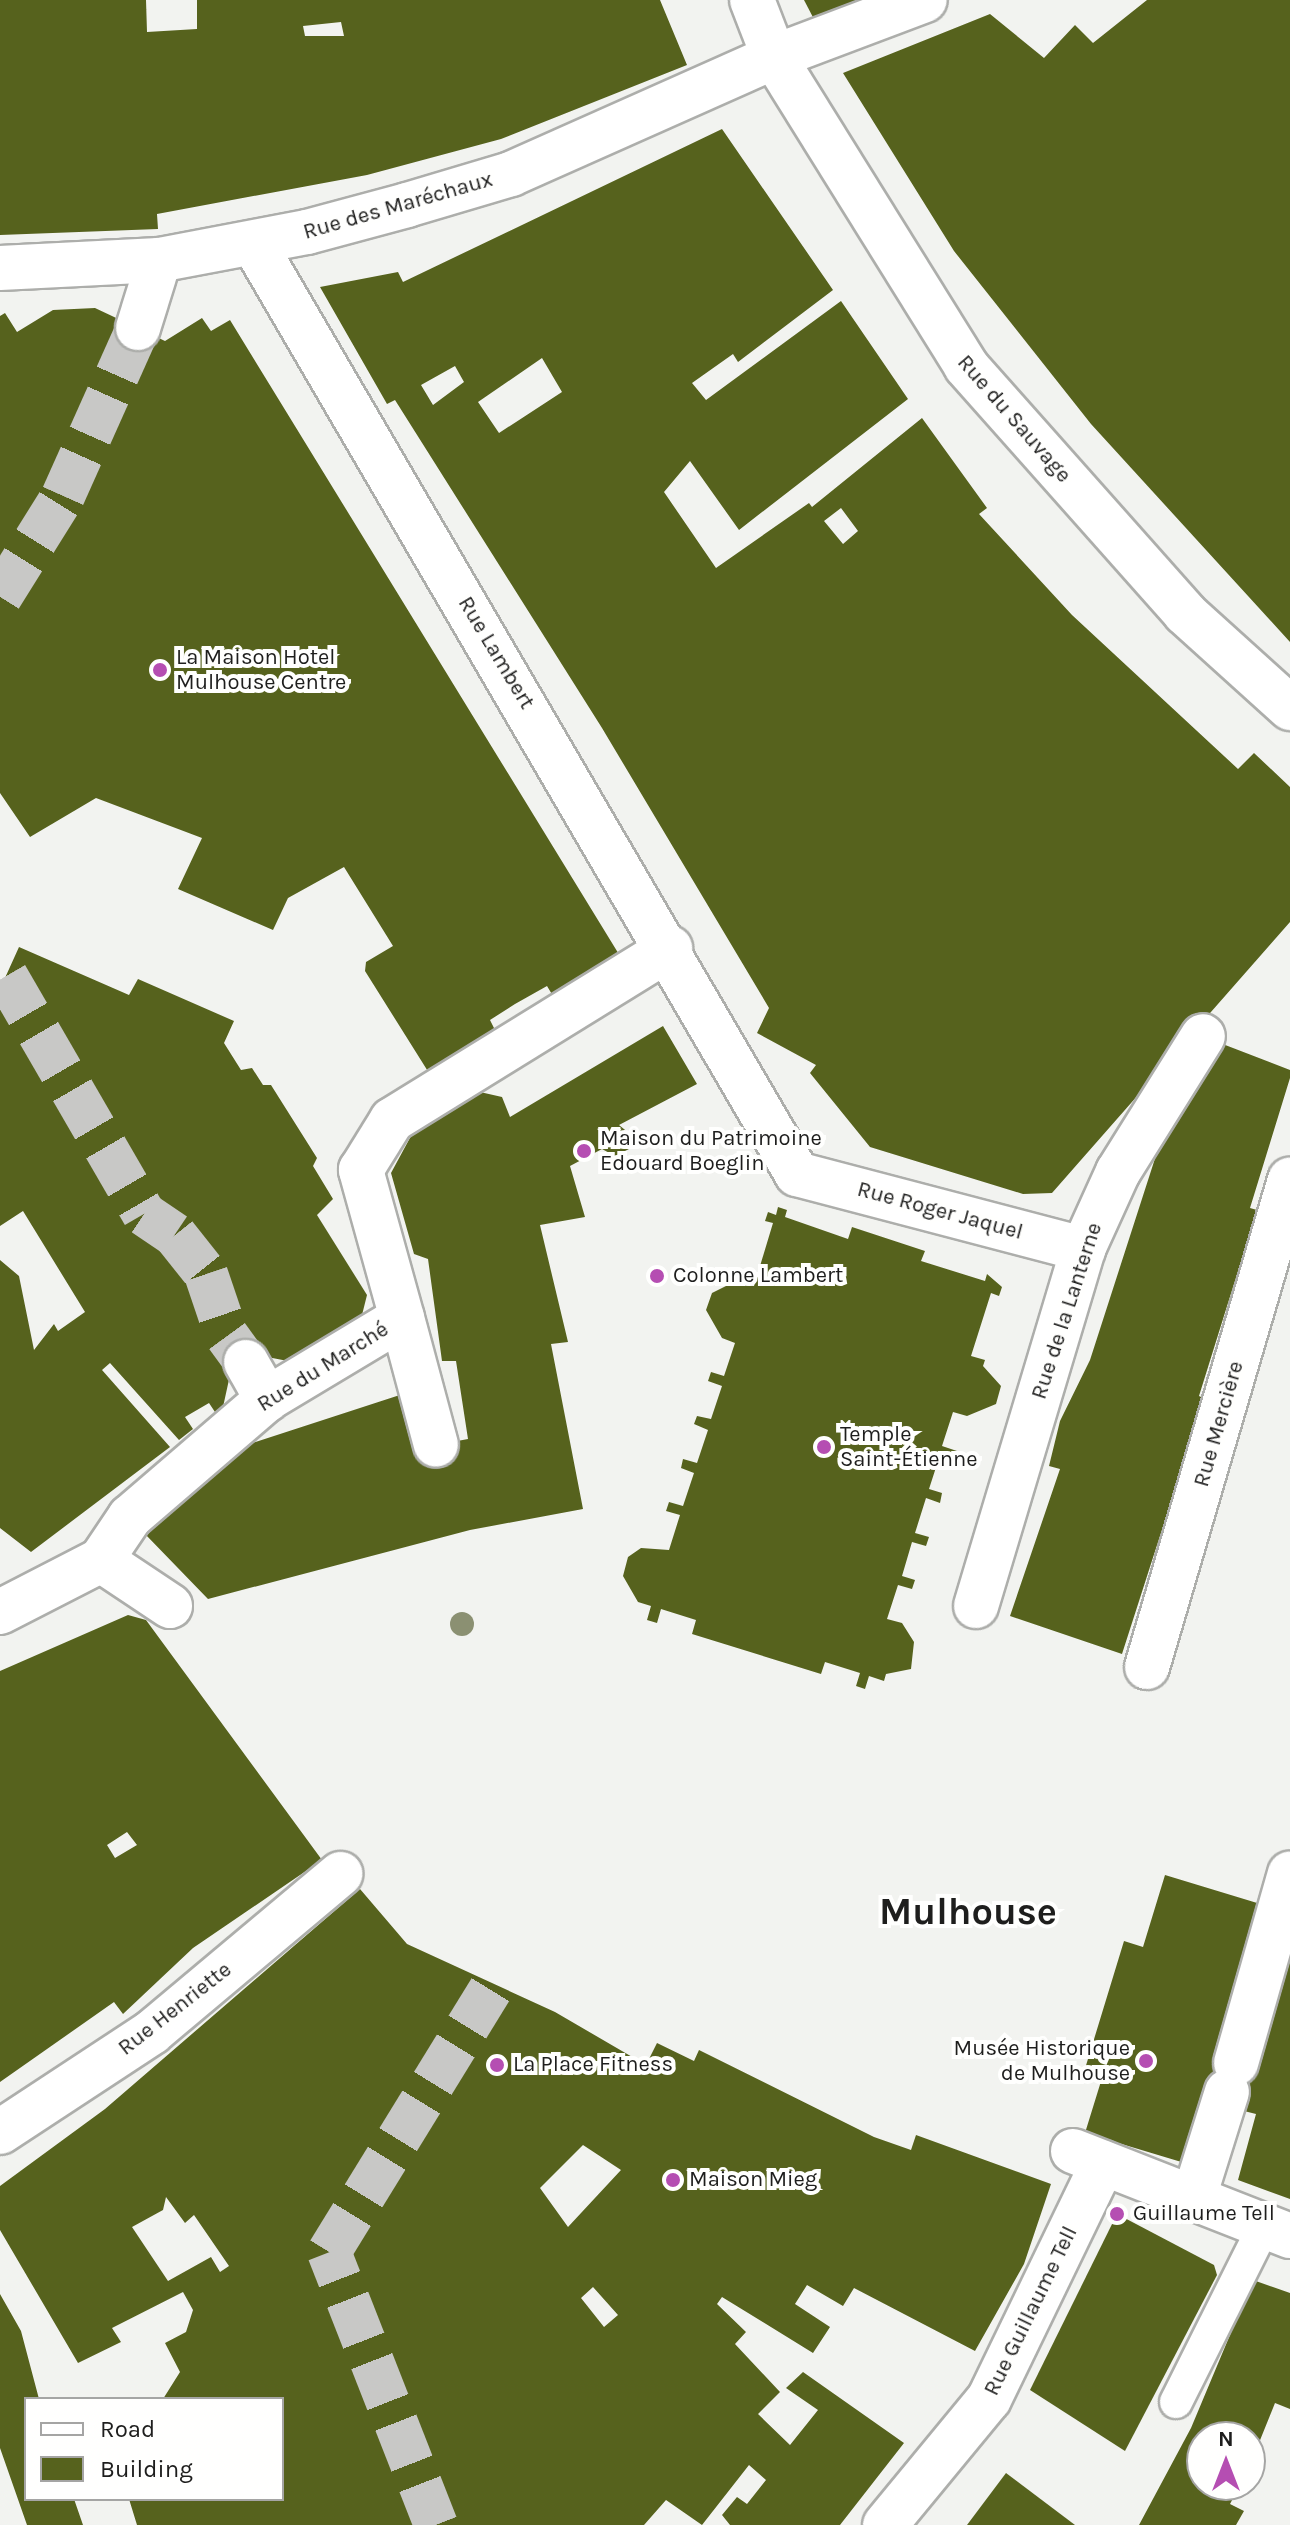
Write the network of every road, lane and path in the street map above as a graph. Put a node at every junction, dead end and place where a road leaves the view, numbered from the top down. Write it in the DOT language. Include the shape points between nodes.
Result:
graph roads {
  1 [pos="752,0"];
  2 [pos="925,0"];
  3 [pos="774,57"];
  4 [pos="254,244"];
  5 [pos="159,260"];
  6 [pos="0,268"];
  7 [pos="138,328"];
  8 [pos="1290,708"];
  9 [pos="670,948"];
  10 [pos="1203,1036"];
  11 [pos="797,1174"];
  12 [pos="1290,1180"];
  13 [pos="1083,1249"];
  14 [pos="402,1318"];
  15 [pos="246,1362"];
  16 [pos="267,1399"];
  17 [pos="436,1445"];
  18 [pos="101,1560"];
  19 [pos="5,1602"];
  20 [pos="170,1606"];
  21 [pos="976,1606"];
  22 [pos="1147,1667"];
  23 [pos="340,1874"];
  24 [pos="1290,1874"];
  25 [pos="0,2132"];
  26 [pos="1194,2197"];
  27 [pos="1277,2231"];
  28 [pos="1176,2402"];
  29 [pos="885,2525"];
  1 -- 3 [label="street, Rue du Sauvage"];
  2 -- 3 [label="street, Rue des Maréchaux"];
  3 -- 4 [label="street, Rue des Maréchaux" via="511,174"];
  3 -- 8 [label="street, Rue du Sauvage" via="966,366 1185,613"];
  4 -- 5 [label="street, Rue des Maréchaux"];
  4 -- 9 [label="street, Rue Lambert"];
  5 -- 6 [label="street, Rue des Maréchaux"];
  5 -- 7 [label="street"];
  9 -- 11 [label="street, Rue Lambert"];
  9 -- 14 [label="street, Rue du Marché" via="392,1120 361,1170"];
  10 -- 13 [label="street, Rue de la Lanterne" via="1118,1172"];
  11 -- 13 [label="street, Rue Roger Jaquel"];
  12 -- 22 [label="street, Rue Mercière"];
  13 -- 21 [label="street, Rue de la Lanterne"];
  14 -- 16 [label="street, Rue du Marché"];
  14 -- 17 [label="street"];
  15 -- 16 [label="street"];
  16 -- 18 [label="street, Rue du Marché" via="130,1517"];
  18 -- 19 [label="street"];
  18 -- 20 [label="street"];
  23 -- 25 [label="street, Rue Henriette" via="152,2032"];
  24 -- 26 [label="street"];
  26 -- 27 [label="street"];
  26 -- 29 [label="street, Rue Guillaume Tell" via="1088,2157 989,2399"];
  27 -- 28 [label="lane"];
}
